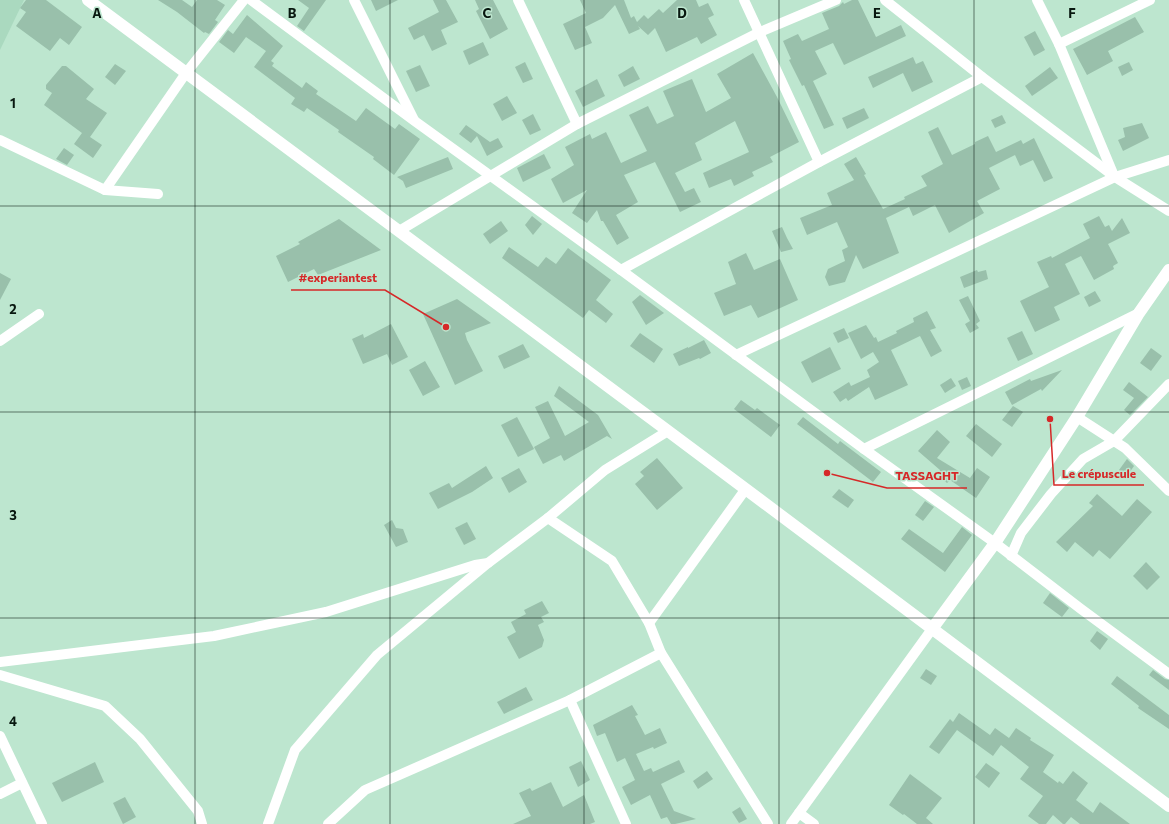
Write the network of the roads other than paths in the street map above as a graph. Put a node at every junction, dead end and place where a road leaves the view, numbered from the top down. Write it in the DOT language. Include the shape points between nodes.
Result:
graph roads {
  1 [pos="88,0"];
  2 [pos="244,0"];
  3 [pos="251,0"];
  4 [pos="354,0"];
  5 [pos="518,0"];
  6 [pos="744,0"];
  7 [pos="836,0"];
  8 [pos="885,0"];
  9 [pos="1037,0"];
  10 [pos="1150,0"];
  11 [pos="760,32"];
  12 [pos="1059,44"];
  13 [pos="186,73"];
  14 [pos="982,77"];
  15 [pos="416,122"];
  16 [pos="577,124"];
  17 [pos="0,140"];
  18 [pos="1169,160"];
  19 [pos="819,162"];
  20 [pos="490,176"];
  21 [pos="1115,177"];
  22 [pos="105,190"];
  23 [pos="158,194"];
  24 [pos="1169,211"];
  25 [pos="398,231"];
  26 [pos="622,270"];
  27 [pos="1169,270"];
  28 [pos="1139,312"];
  29 [pos="39,314"];
  30 [pos="0,341"];
  31 [pos="736,355"];
  32 [pos="1169,384"];
  33 [pos="1077,418"];
  34 [pos="668,431"];
  35 [pos="1114,441"];
  36 [pos="864,449"];
  37 [pos="745,490"];
  38 [pos="1169,491"];
  39 [pos="548,518"];
  40 [pos="995,543"];
  41 [pos="1012,556"];
  42 [pos="488,563"];
  43 [pos="649,623"];
  44 [pos="932,629"];
  45 [pos="661,653"];
  46 [pos="0,662"];
  47 [pos="1169,674"];
  48 [pos="0,675"];
  49 [pos="570,700"];
  50 [pos="0,736"];
  51 [pos="22,783"];
  52 [pos="0,794"];
  53 [pos="1169,806"];
  54 [pos="799,813"];
  55 [pos="42,824"];
  56 [pos="202,824"];
  57 [pos="268,824"];
  58 [pos="328,824"];
  59 [pos="626,824"];
  60 [pos="768,824"];
  61 [pos="791,824"];
  62 [pos="814,824"];
  1 -- 13 [label="street"];
  2 -- 13 [label="street"];
  3 -- 15 [label="street"];
  4 -- 15 [label="street"];
  5 -- 16 [label="street"];
  6 -- 11 [label="street"];
  7 -- 11 [label="street"];
  8 -- 14 [label="street"];
  9 -- 12 [label="street"];
  10 -- 12 [label="street"];
  11 -- 16 [label="street"];
  11 -- 19 [label="street"];
  12 -- 21 [label="street"];
  13 -- 22 [label="street"];
  13 -- 25 [label="street"];
  14 -- 19 [label="street"];
  14 -- 21 [label="street"];
  15 -- 20 [label="street"];
  16 -- 20 [label="street"];
  17 -- 22 [label="street"];
  18 -- 21 [label="street"];
  19 -- 26 [label="street"];
  20 -- 25 [label="street"];
  20 -- 26 [label="street"];
  21 -- 24 [label="street"];
  21 -- 31 [label="street"];
  22 -- 23 [label="street"];
  25 -- 34 [label="street"];
  26 -- 31 [label="street"];
  27 -- 28 [label="street"];
  28 -- 33 [label="street"];
  28 -- 36 [label="street"];
  29 -- 30 [label="street"];
  31 -- 36 [label="street"];
  32 -- 35 [label="street"];
  33 -- 35 [label="street"];
  33 -- 40 [label="street"];
  34 -- 37 [label="street"];
  34 -- 39 [label="street" via="605,470"];
  35 -- 38 [label="street" via="1125,448"];
  35 -- 41 [label="street" via="1083,459 1051,494 1021,532"];
  36 -- 40 [label="street"];
  37 -- 43 [label="street"];
  37 -- 44 [label="street"];
  39 -- 42 [label="street"];
  39 -- 43 [label="street" via="612,561"];
  40 -- 41 [label="street"];
  40 -- 44 [label="street"];
  41 -- 47 [label="street"];
  42 -- 46 [label="street" via="326,612 221,634"];
  42 -- 57 [label="street" via="377,655 295,750"];
  43 -- 45 [label="street"];
  44 -- 53 [label="street"];
  44 -- 54 [label="street"];
  45 -- 49 [label="street"];
  45 -- 60 [label="street"];
  48 -- 56 [label="street" via="105,706 140,739 198,811"];
  49 -- 58 [label="street" via="365,790"];
  49 -- 59 [label="street"];
  50 -- 51 [label="street"];
  51 -- 52 [label="street"];
  51 -- 55 [label="street"];
  54 -- 61 [label="street"];
  54 -- 62 [label="street"];
}
